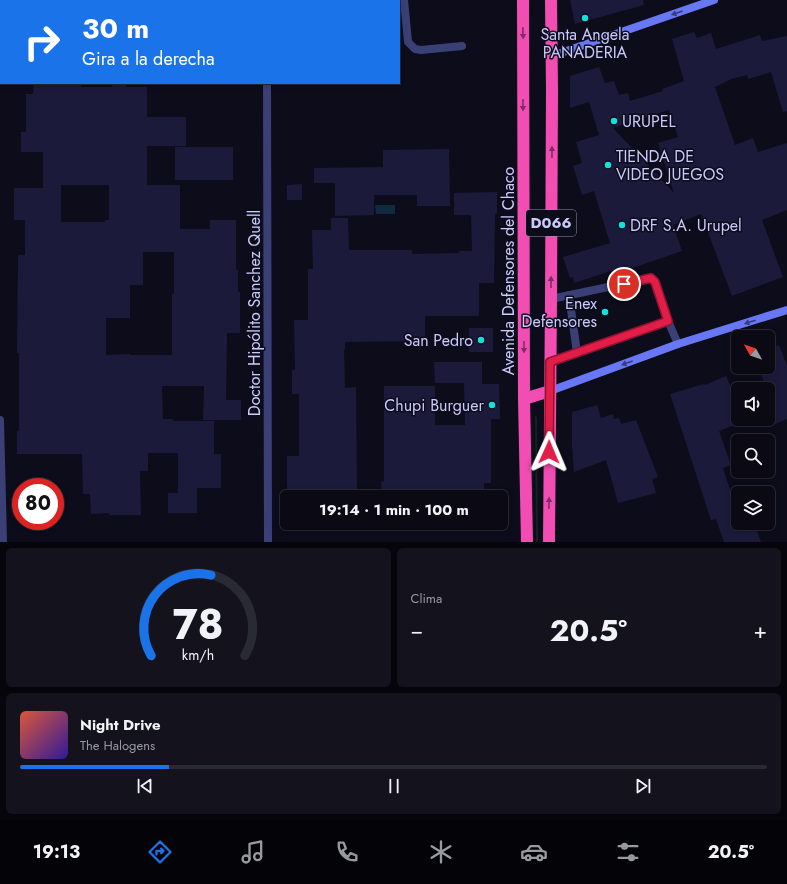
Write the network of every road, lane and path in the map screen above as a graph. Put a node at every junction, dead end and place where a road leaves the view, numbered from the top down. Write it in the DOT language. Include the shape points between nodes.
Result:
graph roads {
  1 [pos="404,0"];
  2 [pos="522,0"];
  3 [pos="551,0"];
  4 [pos="714,0"];
  5 [pos="462,46"];
  6 [pos="552,56"];
  7 [pos="267,84"];
  8 [pos="569,295"];
  9 [pos="551,299"];
  10 [pos="787,310"];
  11 [pos="668,321"];
  12 [pos="678,344"];
  13 [pos="577,353"];
  14 [pos="550,362"];
  15 [pos="550,391"];
  16 [pos="524,399"];
  17 [pos="0,420"];
  18 [pos="3,542"];
  19 [pos="268,542"];
  20 [pos="527,542"];
  21 [pos="548,542"];
  1 -- 5 [label="street" via="408,42 414,49"];
  2 -- 16 [label="highway, Avenida Defensores del Chaco / D066, one-way"];
  3 -- 6 [label="highway, D066"];
  4 -- 6 [label="street, one-way"];
  9 -- 6 [label="highway, D066, one-way"];
  7 -- 19 [label="street, Doctor Hipólito Sanchez Quell"];
  8 -- 9 [label="street"];
  8 -- 11 [label="street" via="651,278 655,282"];
  8 -- 13 [label="street"];
  9 -- 14 [label="highway, D066"];
  10 -- 12 [label="street, one-way"];
  11 -- 12 [label="street"];
  11 -- 13 [label="street"];
  12 -- 15 [label="street, one-way"];
  13 -- 14 [label="street"];
  14 -- 15 [label="highway, D066"];
  15 -- 16 [label="highway"];
  21 -- 15 [label="highway, D066, one-way"];
  16 -- 20 [label="highway, Avenida Defensores del Chaco / D066"];
  17 -- 18 [label="street"];
}
